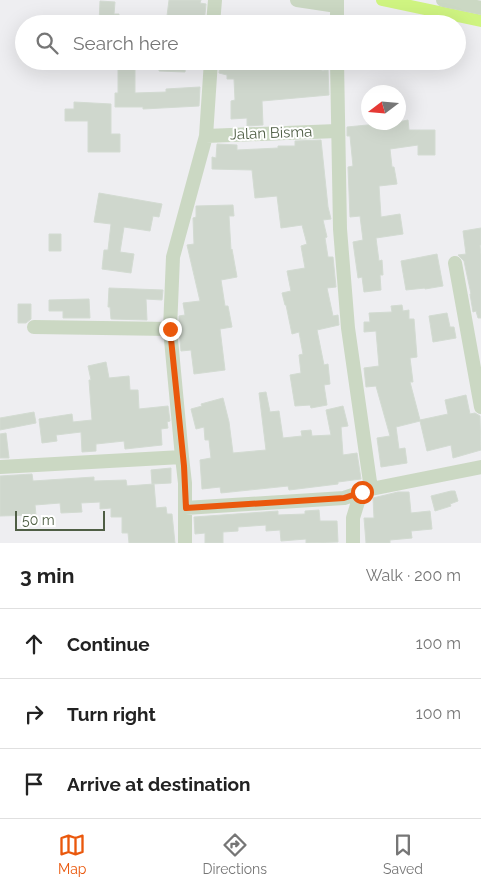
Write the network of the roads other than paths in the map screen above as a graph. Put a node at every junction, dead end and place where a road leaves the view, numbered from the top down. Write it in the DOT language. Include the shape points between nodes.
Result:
graph roads {
  1 [pos="215,0"];
  2 [pos="298,0"];
  3 [pos="443,0"];
  4 [pos="337,2"];
  5 [pos="481,8"];
  6 [pos="214,15"];
  7 [pos="337,15"];
  8 [pos="210,70"];
  9 [pos="337,70"];
  10 [pos="337,131"];
  11 [pos="206,136"];
  12 [pos="455,263"];
  13 [pos="34,327"];
  14 [pos="170,329"];
  15 [pos="481,407"];
  16 [pos="182,457"];
  17 [pos="0,467"];
  18 [pos="481,467"];
  19 [pos="366,491"];
  20 [pos="344,498"];
  21 [pos="186,508"];
  22 [pos="353,518"];
  23 [pos="185,543"];
  24 [pos="353,543"];
  1 -- 6 [label="street"];
  2 -- 4 [label="street"];
  3 -- 5 [label="street"];
  4 -- 7 [label="street"];
  8 -- 11 [label="street"];
  9 -- 10 [label="street"];
  10 -- 11 [label="street, Jalan Bisma"];
  10 -- 19 [label="street" via="340,229"];
  11 -- 14 [label="street" via="173,256"];
  12 -- 15 [label="street"];
  13 -- 14 [label="street"];
  14 -- 16 [label="street"];
  16 -- 17 [label="street"];
  16 -- 21 [label="street"];
  18 -- 19 [label="street"];
  19 -- 20 [label="street"];
  19 -- 22 [label="street"];
  20 -- 21 [label="street"];
  20 -- 22 [label="street"];
  21 -- 23 [label="street"];
  22 -- 24 [label="street"];
}
